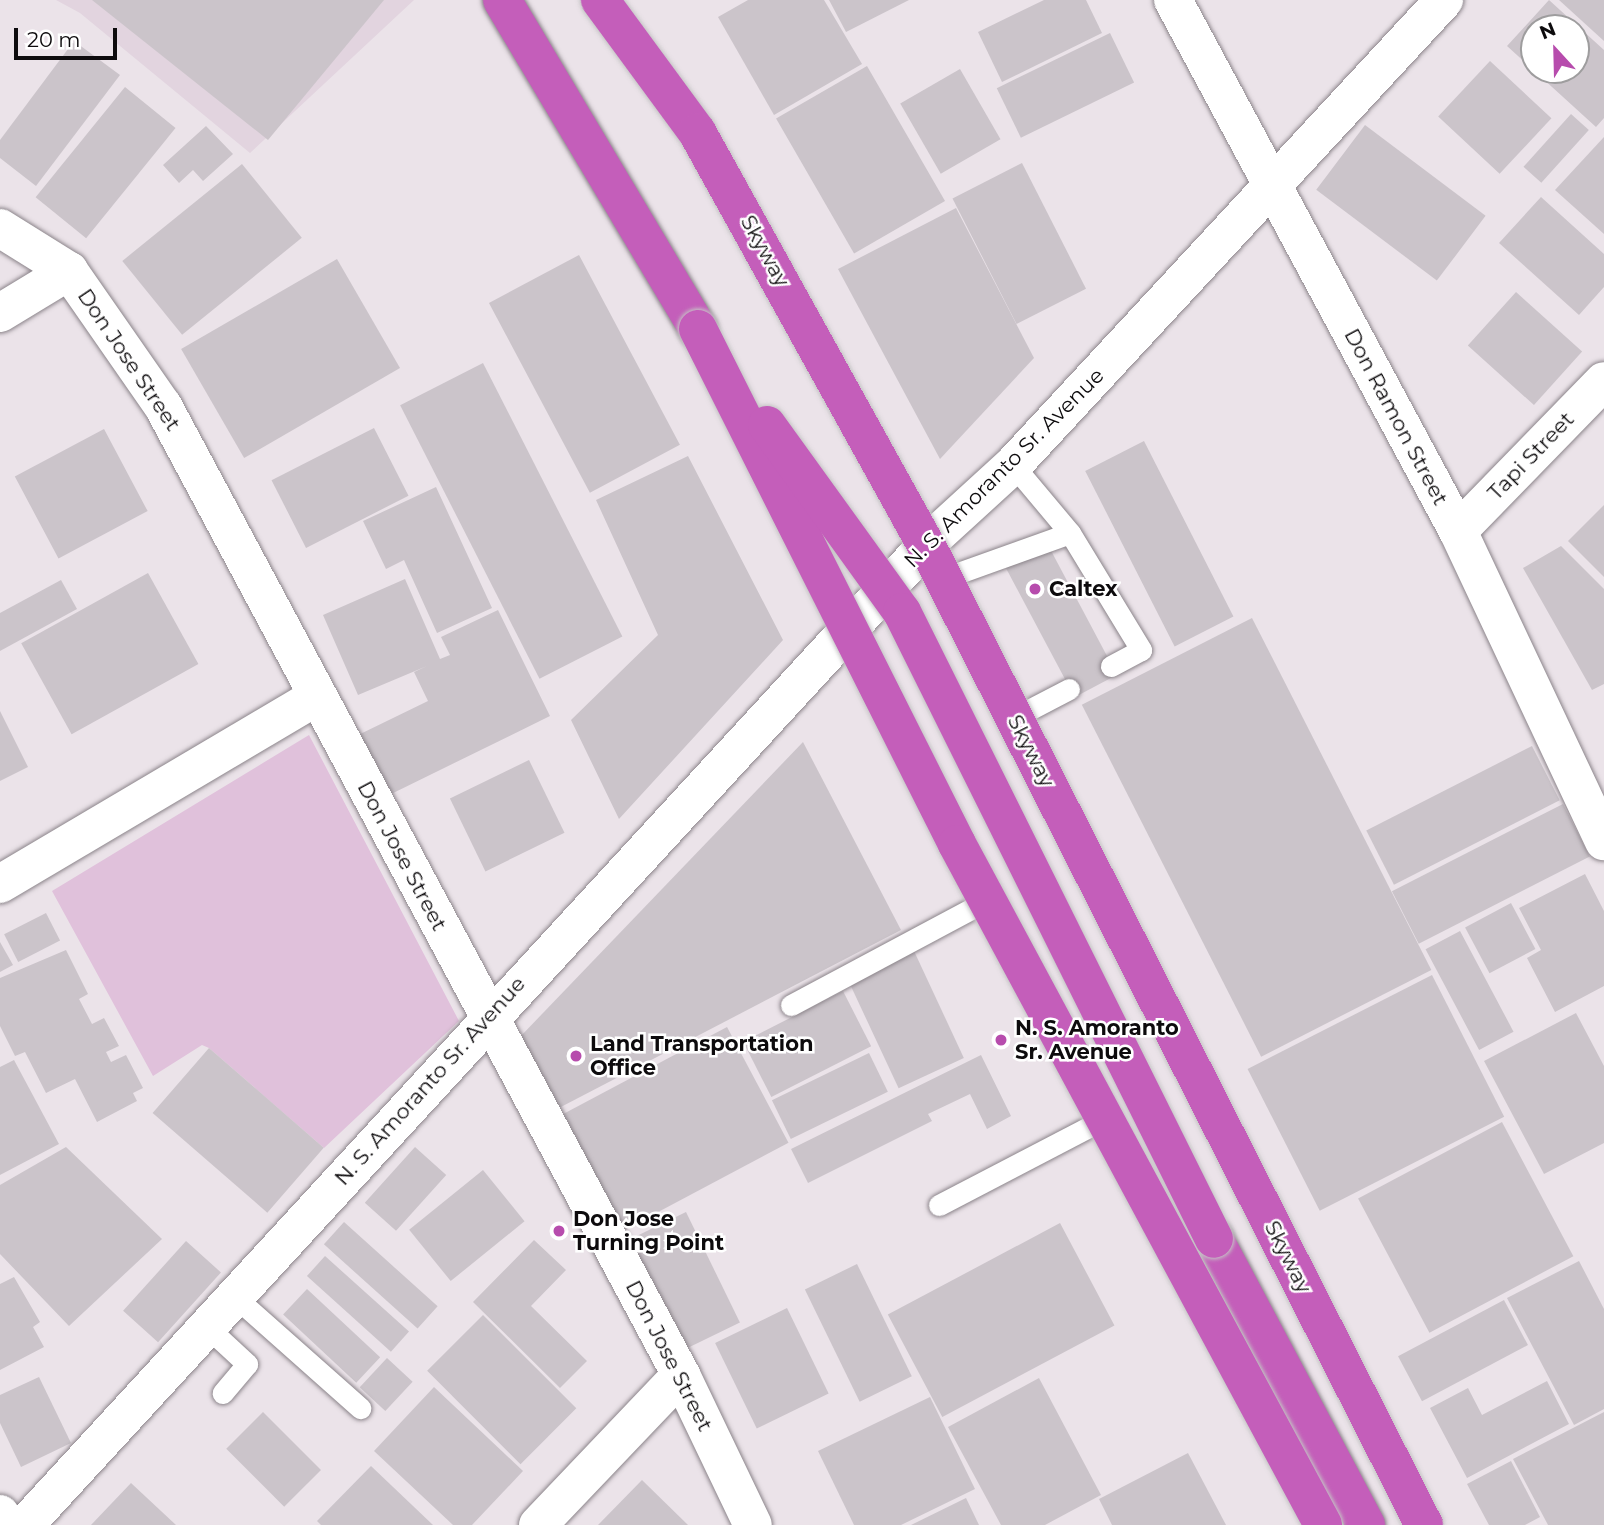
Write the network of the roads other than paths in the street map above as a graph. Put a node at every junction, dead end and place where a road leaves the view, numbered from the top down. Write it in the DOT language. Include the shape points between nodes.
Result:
graph roads {
  1 [pos="502,0"];
  2 [pos="600,0"];
  3 [pos="1173,0"];
  4 [pos="1444,0"];
  5 [pos="1272,188"];
  6 [pos="0,228"];
  7 [pos="69,271"];
  8 [pos="0,313"];
  9 [pos="698,329"];
  10 [pos="1604,381"];
  11 [pos="1013,465"];
  12 [pos="1458,531"];
  13 [pos="1070,533"];
  14 [pos="950,576"];
  15 [pos="1111,666"];
  16 [pos="1069,689"];
  17 [pos="318,696"];
  18 [pos="1021,714"];
  19 [pos="1604,841"];
  20 [pos="0,884"];
  21 [pos="978,905"];
  22 [pos="791,1005"];
  23 [pos="488,1017"];
  24 [pos="1093,1125"];
  25 [pos="939,1205"];
  26 [pos="234,1296"];
  27 [pos="206,1326"];
  28 [pos="681,1375"];
  29 [pos="223,1392"];
  30 [pos="360,1409"];
  31 [pos="0,1514"];
  32 [pos="8,1525"];
  33 [pos="25,1525"];
  34 [pos="538,1525"];
  35 [pos="753,1525"];
  36 [pos="1323,1525"];
  37 [pos="1366,1525"];
  38 [pos="1424,1525"];
  1 -- 9 [label="highway"];
  2 -- 38 [label="highway, Skyway, bridge" via="697,132 930,552"];
  3 -- 5 [label="street, Don Ramon Street"];
  4 -- 5 [label="street, N. S. Amoranto Sr. Avenue"];
  5 -- 11 [label="street, N. S. Amoranto Sr. Avenue"];
  5 -- 12 [label="street, Don Ramon Street"];
  6 -- 7 [label="street, Don Jose Street"];
  7 -- 8 [label="street"];
  7 -- 17 [label="street, Don Jose Street" via="163,406"];
  9 -- 36 [label="highway, bridge" via="957,844"];
  9 -- 37 [label="highway, bridge" via="902,612 1214,1239"];
  10 -- 12 [label="street, Tapi Street"];
  11 -- 13 [label="lane"];
  11 -- 23 [label="street, N. S. Amoranto Sr. Avenue" via="921,550"];
  12 -- 19 [label="street, Don Ramon Street"];
  13 -- 14 [label="lane"];
  13 -- 15 [label="lane" via="1141,650"];
  16 -- 18 [label="lane"];
  17 -- 20 [label="street"];
  17 -- 23 [label="street, Don Jose Street"];
  21 -- 22 [label="lane"];
  23 -- 26 [label="street, N. S. Amoranto Sr. Avenue"];
  23 -- 28 [label="street, Don Jose Street"];
  24 -- 25 [label="lane"];
  26 -- 27 [label="street, N. S. Amoranto Sr. Avenue"];
  26 -- 30 [label="lane"];
  27 -- 29 [label="lane" via="247,1364"];
  27 -- 33 [label="street, N. S. Amoranto Sr. Avenue"];
  28 -- 34 [label="street"];
  28 -- 35 [label="street, Don Jose Street"];
  31 -- 32 [label="street"];
}
